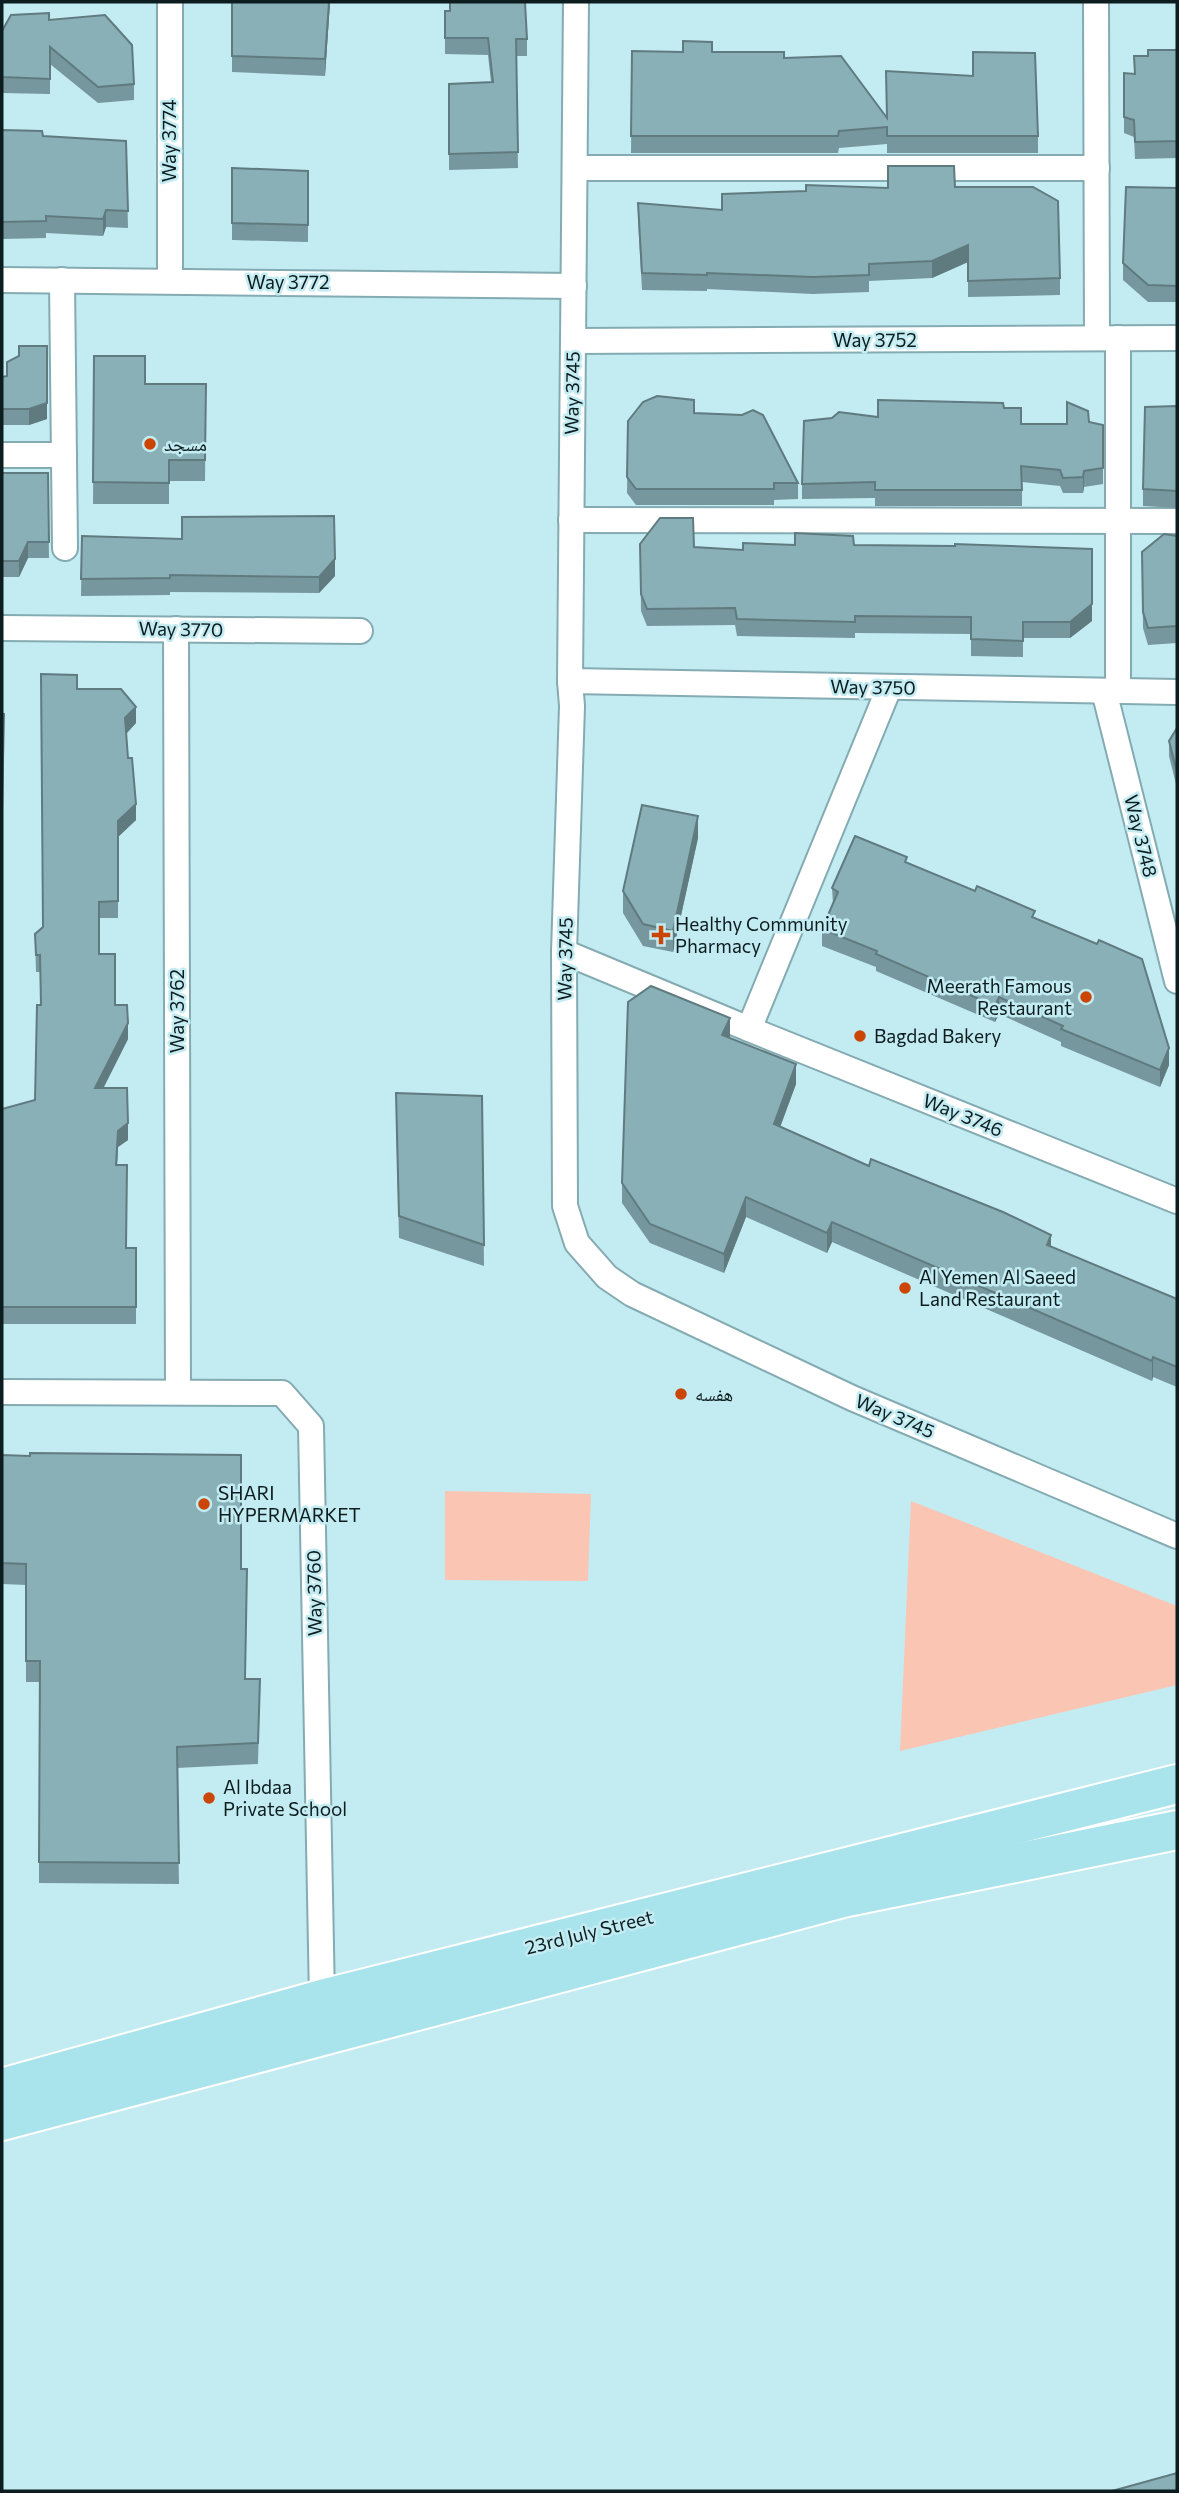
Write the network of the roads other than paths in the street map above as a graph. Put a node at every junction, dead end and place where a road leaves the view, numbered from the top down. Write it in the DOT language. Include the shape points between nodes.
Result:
graph roads {
  1 [pos="170,2"];
  2 [pos="576,2"];
  3 [pos="1096,2"];
  4 [pos="575,168"];
  5 [pos="1097,168"];
  6 [pos="2,280"];
  7 [pos="62,280"];
  8 [pos="170,281"];
  9 [pos="574,286"];
  10 [pos="1108,338"];
  11 [pos="1177,338"];
  12 [pos="573,341"];
  13 [pos="2,455"];
  14 [pos="64,455"];
  15 [pos="571,520"];
  16 [pos="1119,521"];
  17 [pos="1177,521"];
  18 [pos="65,548"];
  19 [pos="2,628"];
  20 [pos="176,629"];
  21 [pos="360,631"];
  22 [pos="570,681"];
  23 [pos="888,688"];
  24 [pos="1111,691"];
  25 [pos="1177,692"];
  26 [pos="564,953"];
  27 [pos="1177,981"];
  28 [pos="749,1029"];
  29 [pos="1177,1201"];
  30 [pos="2,1392"];
  31 [pos="178,1392"];
  32 [pos="1176,1531"];
  33 [pos="1177,1784"];
  34 [pos="1177,1830"];
  35 [pos="322,1999"];
  36 [pos="2,2088"];
  37 [pos="2,2121"];
  1 -- 8 [label="street, Way 3774"];
  2 -- 4 [label="street, Way 3745"];
  3 -- 5 [label="street, Way 3748"];
  4 -- 5 [label="street"];
  4 -- 9 [label="street, Way 3745"];
  5 -- 10 [label="street, Way 3748"];
  6 -- 7 [label="street, Way 3772"];
  7 -- 8 [label="street, Way 3772"];
  7 -- 14 [label="street"];
  8 -- 9 [label="street, Way 3772"];
  9 -- 12 [label="street, Way 3745"];
  10 -- 11 [label="street, Way 3752"];
  10 -- 12 [label="street, Way 3752"];
  10 -- 16 [label="street, Way 3748"];
  12 -- 15 [label="street, Way 3745"];
  13 -- 14 [label="street"];
  14 -- 18 [label="street"];
  15 -- 16 [label="street"];
  15 -- 22 [label="street, Way 3745"];
  16 -- 17 [label="street"];
  16 -- 24 [label="street, Way 3748"];
  19 -- 20 [label="street, Way 3770"];
  20 -- 21 [label="street, Way 3770"];
  20 -- 31 [label="street, Way 3762"];
  22 -- 23 [label="street, Way 3750"];
  22 -- 26 [label="street, Way 3745"];
  23 -- 24 [label="street, Way 3750"];
  23 -- 28 [label="street"];
  24 -- 25 [label="street, Way 3750"];
  24 -- 27 [label="street, Way 3748"];
  26 -- 28 [label="street, Way 3746"];
  26 -- 32 [label="street, Way 3745" via="565,1206 577,1242 607,1277 632,1294 852,1398"];
  28 -- 29 [label="street, Way 3746"];
  30 -- 31 [label="street, Way 3760"];
  31 -- 35 [label="street, Way 3760" via="282,1393 311,1426"];
  33 -- 35 [label="main road, 23rd July Street"];
  34 -- 37 [label="main road, 23rd July Street" via="843,1898"];
  35 -- 36 [label="main road, 23rd July Street"];
}
